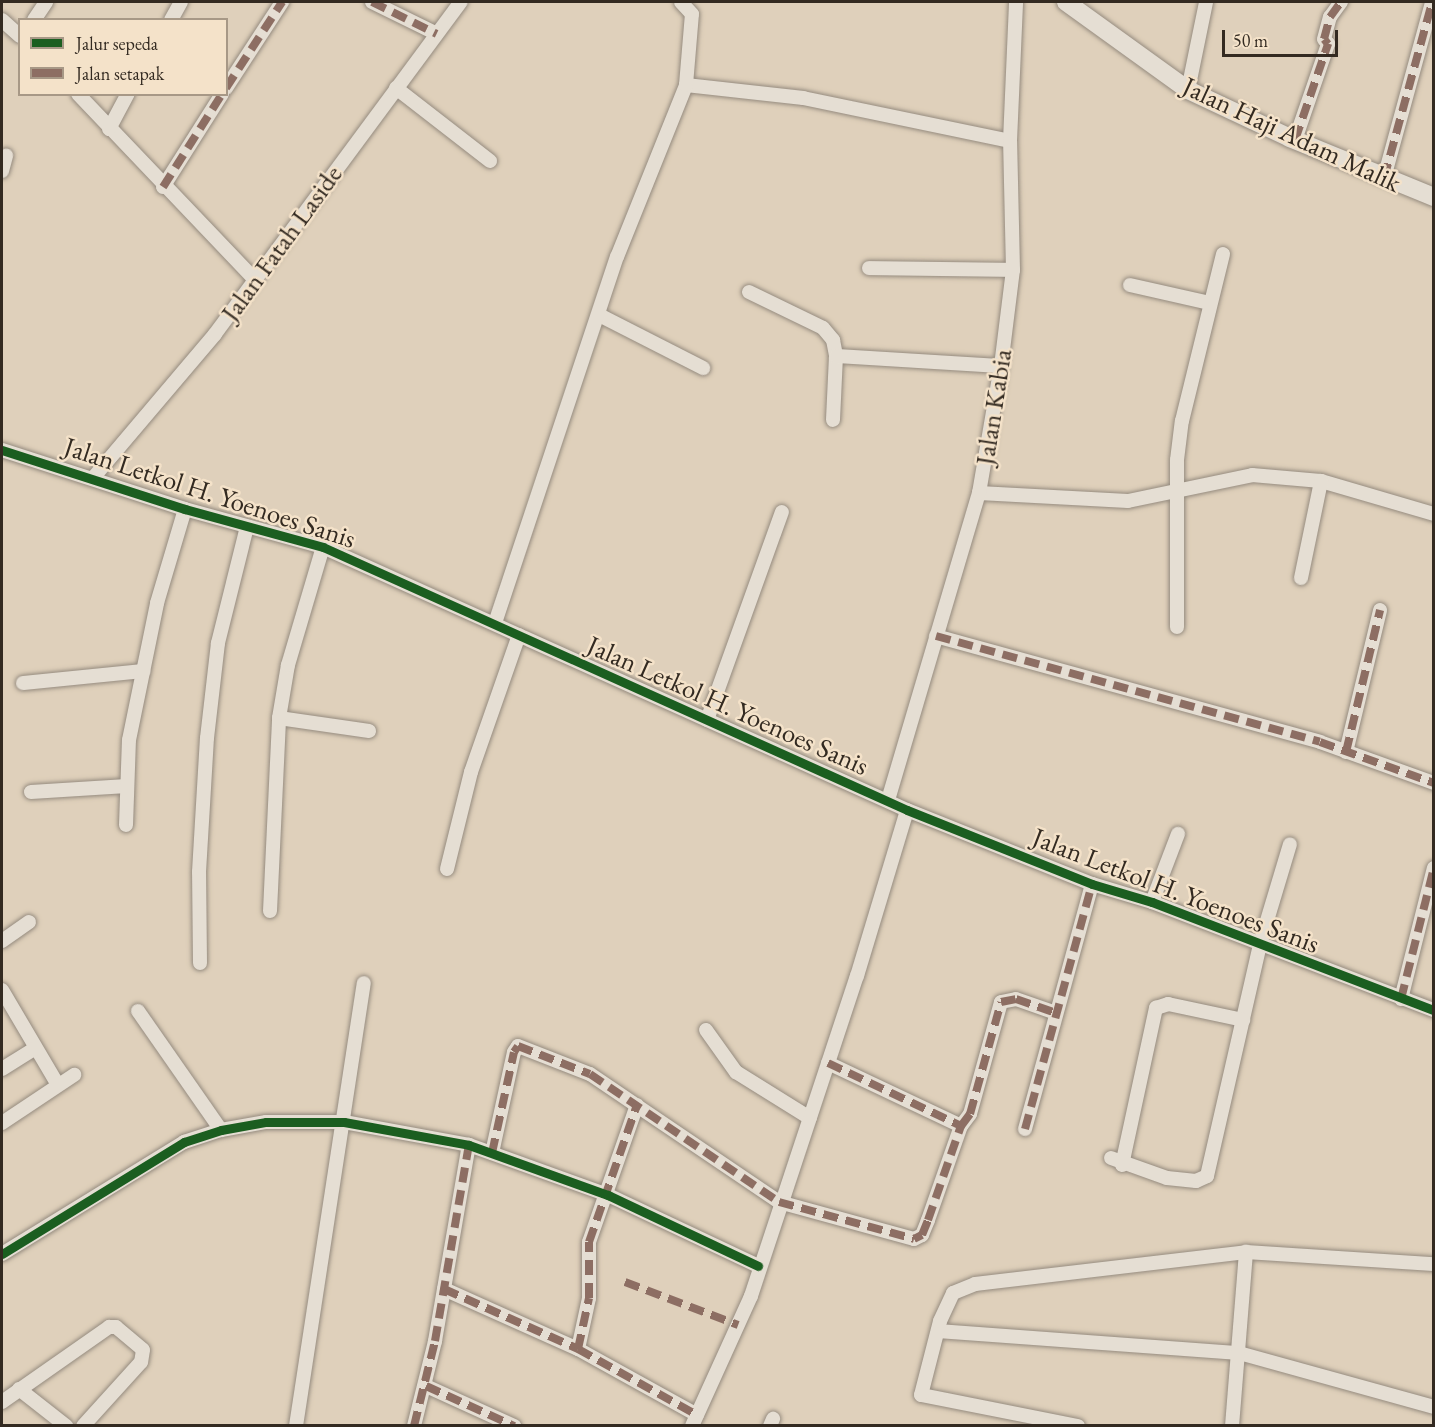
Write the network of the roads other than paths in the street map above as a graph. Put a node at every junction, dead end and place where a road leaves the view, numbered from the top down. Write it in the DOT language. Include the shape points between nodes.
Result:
graph roads {
  1 [pos="46,2"];
  2 [pos="182,2"];
  3 [pos="282,2"];
  4 [pos="372,2"];
  5 [pos="461,2"];
  6 [pos="681,2"];
  7 [pos="1016,2"];
  8 [pos="1066,2"];
  9 [pos="1206,2"];
  10 [pos="1341,2"];
  11 [pos="1432,2"];
  12 [pos="35,18"];
  13 [pos="172,18"];
  14 [pos="2,20"];
  15 [pos="18,34"];
  16 [pos="437,34"];
  17 [pos="228,85"];
  18 [pos="686,86"];
  19 [pos="396,88"];
  20 [pos="1188,90"];
  21 [pos="80,96"];
  22 [pos="127,96"];
  23 [pos="221,96"];
  24 [pos="109,129"];
  25 [pos="1295,140"];
  26 [pos="1010,141"];
  27 [pos="6,156"];
  28 [pos="490,161"];
  29 [pos="2,171"];
  30 [pos="1384,178"];
  31 [pos="163,187"];
  32 [pos="1434,197"];
  33 [pos="1223,254"];
  34 [pos="869,268"];
  35 [pos="1012,270"];
  36 [pos="254,278"];
  37 [pos="1130,285"];
  38 [pos="749,292"];
  39 [pos="1210,303"];
  40 [pos="599,315"];
  41 [pos="836,356"];
  42 [pos="1001,366"];
  43 [pos="703,368"];
  44 [pos="833,420"];
  45 [pos="2,450"];
  46 [pos="93,478"];
  47 [pos="1321,481"];
  48 [pos="1178,491"];
  49 [pos="979,494"];
  50 [pos="185,509"];
  51 [pos="782,512"];
  52 [pos="1434,514"];
  53 [pos="247,527"];
  54 [pos="323,547"];
  55 [pos="1301,578"];
  56 [pos="1380,610"];
  57 [pos="495,622"];
  58 [pos="1177,627"];
  59 [pos="519,635"];
  60 [pos="936,636"];
  61 [pos="143,670"];
  62 [pos="23,683"];
  63 [pos="279,718"];
  64 [pos="707,720"];
  65 [pos="369,731"];
  66 [pos="1347,752"];
  67 [pos="1434,783"];
  68 [pos="127,786"];
  69 [pos="31,792"];
  70 [pos="888,800"];
  71 [pos="907,810"];
  72 [pos="126,825"];
  73 [pos="1178,834"];
  74 [pos="1290,844"];
  75 [pos="1434,868"];
  76 [pos="447,869"];
  77 [pos="1092,884"];
  78 [pos="1152,902"];
  79 [pos="270,910"];
  80 [pos="29,922"];
  81 [pos="2,942"];
  82 [pos="1260,944"];
  83 [pos="200,963"];
  84 [pos="364,983"];
  85 [pos="2,990"];
  86 [pos="1401,999"];
  87 [pos="1434,1010"];
  88 [pos="138,1011"];
  89 [pos="1056,1013"];
  90 [pos="1243,1020"];
  91 [pos="706,1030"];
  92 [pos="34,1049"];
  93 [pos="828,1064"];
  94 [pos="2,1069"];
  95 [pos="74,1075"];
  96 [pos="58,1085"];
  97 [pos="637,1105"];
  98 [pos="810,1118"];
  99 [pos="345,1122"];
  100 [pos="2,1123"];
  101 [pos="961,1126"];
  102 [pos="1025,1129"];
  103 [pos="221,1130"];
  104 [pos="469,1145"];
  105 [pos="492,1153"];
  106 [pos="608,1195"];
  107 [pos="779,1202"];
  108 [pos="1246,1252"];
  109 [pos="2,1254"];
  110 [pos="1434,1263"];
  111 [pos="758,1266"];
  112 [pos="444,1289"];
  113 [pos="938,1330"];
  114 [pos="578,1349"];
  115 [pos="1239,1353"];
  116 [pos="426,1386"];
  117 [pos="19,1389"];
  118 [pos="2,1402"];
  119 [pos="1434,1407"];
  120 [pos="694,1420"];
  121 [pos="66,1425"];
  122 [pos="83,1425"];
  123 [pos="296,1425"];
  124 [pos="414,1425"];
  125 [pos="514,1425"];
  126 [pos="1078,1425"];
  127 [pos="1232,1425"];
  1 -- 12 [label="street"];
  2 -- 13 [label="street"];
  3 -- 17 [label="street"];
  4 -- 16 [label="street"];
  5 -- 16 [label="street, Jalan Fatah Laside"];
  6 -- 18 [label="street" via="692,14"];
  7 -- 26 [label="street, Jalan Kabia"];
  8 -- 20 [label="main road, Jalan Haji Adam Malik"];
  9 -- 20 [label="street"];
  10 -- 25 [label="street" via="1330,18 1324,39 1328,44"];
  11 -- 30 [label="street"];
  14 -- 15 [label="street"];
  16 -- 19 [label="street, Jalan Fatah Laside"];
  18 -- 26 [label="street" via="803,98"];
  18 -- 40 [label="street" via="624,238"];
  19 -- 28 [label="street"];
  19 -- 36 [label="street, Jalan Fatah Laside"];
  20 -- 25 [label="main road, Jalan Haji Adam Malik"];
  21 -- 24 [label="street"];
  22 -- 24 [label="street"];
  23 -- 31 [label="street"];
  24 -- 31 [label="street"];
  25 -- 30 [label="main road, Jalan Haji Adam Malik"];
  26 -- 35 [label="street, Jalan Kabia"];
  27 -- 29 [label="street"];
  30 -- 32 [label="main road, Jalan Haji Adam Malik"];
  31 -- 36 [label="street"];
  33 -- 39 [label="street"];
  34 -- 35 [label="street"];
  35 -- 42 [label="street, Jalan Kabia"];
  36 -- 46 [label="street, Jalan Fatah Laside" via="215,334"];
  37 -- 39 [label="street"];
  38 -- 41 [label="street" via="824,328 833,340"];
  39 -- 48 [label="street" via="1182,420"];
  40 -- 43 [label="street"];
  40 -- 57 [label="street"];
  41 -- 42 [label="street"];
  41 -- 44 [label="street"];
  42 -- 49 [label="street, Jalan Kabia"];
  45 -- 46 [label="street, Jalan Letkol H. Yoenoes Sanis"];
  46 -- 50 [label="street, Jalan Letkol H. Yoenoes Sanis"];
  47 -- 48 [label="street" via="1252,475"];
  47 -- 52 [label="street"];
  47 -- 55 [label="street"];
  48 -- 49 [label="street" via="1128,501"];
  48 -- 58 [label="street"];
  49 -- 60 [label="street, Jalan Kabia"];
  50 -- 53 [label="street, Jalan Letkol H. Yoenoes Sanis"];
  50 -- 61 [label="street"];
  51 -- 64 [label="street"];
  53 -- 54 [label="street, Jalan Letkol H. Yoenoes Sanis"];
  53 -- 83 [label="street" via="218,643 207,738 199,872"];
  54 -- 57 [label="street, Jalan Letkol H. Yoenoes Sanis"];
  54 -- 63 [label="street" via="288,665"];
  56 -- 66 [label="street"];
  57 -- 59 [label="street, Jalan Letkol H. Yoenoes Sanis"];
  59 -- 64 [label="street, Jalan Letkol H. Yoenoes Sanis"];
  59 -- 76 [label="street" via="471,772"];
  60 -- 66 [label="street" via="1123,685"];
  60 -- 70 [label="street, Jalan Kabia"];
  61 -- 62 [label="street"];
  61 -- 68 [label="street" via="129,740"];
  63 -- 65 [label="street"];
  63 -- 79 [label="street"];
  64 -- 70 [label="street, Jalan Letkol H. Yoenoes Sanis"];
  66 -- 67 [label="street"];
  68 -- 69 [label="street"];
  68 -- 72 [label="street"];
  70 -- 71 [label="street, Jalan Letkol H. Yoenoes Sanis"];
  71 -- 77 [label="street, Jalan Letkol H. Yoenoes Sanis"];
  71 -- 93 [label="street"];
  73 -- 78 [label="street"];
  74 -- 82 [label="street"];
  75 -- 86 [label="street"];
  77 -- 78 [label="street, Jalan Letkol H. Yoenoes Sanis"];
  77 -- 89 [label="street"];
  78 -- 82 [label="street, Jalan Letkol H. Yoenoes Sanis"];
  80 -- 81 [label="street"];
  82 -- 86 [label="street, Jalan Letkol H. Yoenoes Sanis"];
  82 -- 90 [label="street"];
  84 -- 99 [label="street"];
  85 -- 92 [label="street"];
  86 -- 87 [label="street, Jalan Letkol H. Yoenoes Sanis"];
  88 -- 103 [label="street"];
  89 -- 101 [label="street" via="1016,999 1001,1002 970,1114"];
  89 -- 102 [label="street"];
  90 -- 90 [label="street" via="1168,1004 1156,1008 1117,1161 1167,1178 1196,1181 1207,1176"];
  91 -- 98 [label="street" via="736,1072"];
  92 -- 94 [label="street"];
  92 -- 96 [label="street"];
  93 -- 98 [label="street"];
  93 -- 101 [label="street"];
  95 -- 96 [label="street"];
  96 -- 100 [label="street"];
  97 -- 105 [label="street" via="590,1074 518,1047 513,1052"];
  97 -- 106 [label="street"];
  97 -- 107 [label="street" via="681,1139"];
  98 -- 107 [label="street"];
  99 -- 103 [label="street" via="266,1122"];
  99 -- 104 [label="street"];
  99 -- 123 [label="street"];
  101 -- 107 [label="street" via="922,1235 914,1239"];
  103 -- 109 [label="street" via="184,1142"];
  104 -- 105 [label="street"];
  104 -- 112 [label="street"];
  105 -- 106 [label="street"];
  106 -- 111 [label="street"];
  106 -- 114 [label="street" via="589,1242 589,1298"];
  107 -- 111 [label="street"];
  108 -- 110 [label="street"];
  108 -- 113 [label="street" via="975,1284 953,1293"];
  108 -- 115 [label="street"];
  111 -- 120 [label="street" via="751,1296"];
  112 -- 114 [label="street"];
  112 -- 116 [label="street"];
  113 -- 115 [label="street"];
  113 -- 126 [label="street" via="921,1395"];
  114 -- 120 [label="street"];
  115 -- 119 [label="street"];
  115 -- 127 [label="street"];
  116 -- 124 [label="street"];
  116 -- 125 [label="street"];
  117 -- 118 [label="street"];
  117 -- 121 [label="street"];
  117 -- 122 [label="street" via="109,1327 121,1330 143,1350 141,1362"];
}
